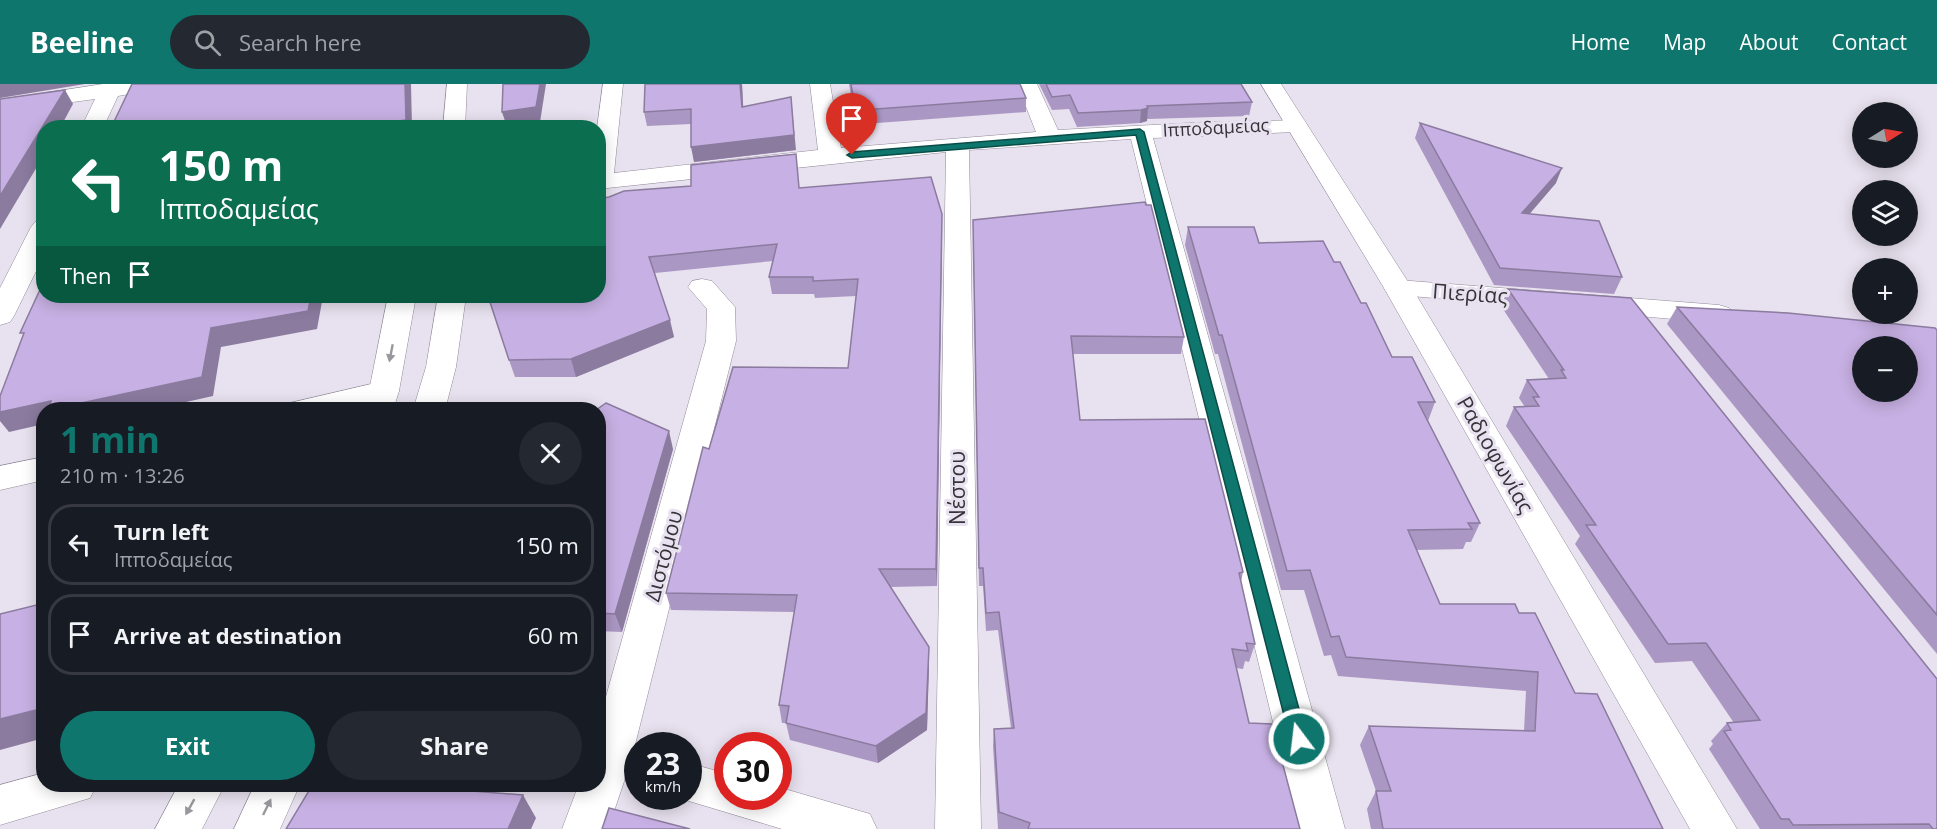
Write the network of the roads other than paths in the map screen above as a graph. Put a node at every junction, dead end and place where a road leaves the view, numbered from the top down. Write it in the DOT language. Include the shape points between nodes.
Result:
graph roads {
  1 [pos="157,84"];
  2 [pos="457,84"];
  3 [pos="613,84"];
  4 [pos="820,84"];
  5 [pos="1027,84"];
  6 [pos="1271,84"];
  7 [pos="111,87"];
  8 [pos="0,106"];
  9 [pos="96,120"];
  10 [pos="455,120"];
  11 [pos="1296,125"];
  12 [pos="1140,132"];
  13 [pos="606,137"];
  14 [pos="1050,138"];
  15 [pos="958,146"];
  16 [pos="831,157"];
  17 [pos="606,181"];
  18 [pos="36,244"];
  19 [pos="21,277"];
  20 [pos="702,287"];
  21 [pos="1398,288"];
  22 [pos="401,303"];
  23 [pos="451,303"];
  24 [pos="1634,306"];
  25 [pos="0,316"];
  26 [pos="1751,318"];
  27 [pos="1663,342"];
  28 [pos="380,400"];
  29 [pos="364,402"];
  30 [pos="431,402"];
  31 [pos="36,470"];
  32 [pos="0,478"];
  33 [pos="615,762"];
  34 [pos="606,782"];
  35 [pos="48,792"];
  36 [pos="199,792"];
  37 [pos="274,792"];
  38 [pos="602,792"];
  39 [pos="0,806"];
  40 [pos="787,810"];
  41 [pos="178,829"];
  42 [pos="256,829"];
  43 [pos="585,829"];
  44 [pos="854,829"];
  45 [pos="958,829"];
  46 [pos="1322,829"];
  47 [pos="1714,829"];
  1 -- 7 [label="street"];
  2 -- 10 [label="street"];
  3 -- 13 [label="street"];
  4 -- 16 [label="street"];
  5 -- 14 [label="street"];
  6 -- 11 [label="street, Ραδιοφωνίας"];
  7 -- 8 [label="street"];
  7 -- 9 [label="street"];
  11 -- 12 [label="street, Ιπποδαμείας"];
  11 -- 21 [label="street, Ραδιοφωνίας"];
  12 -- 14 [label="street, Ιπποδαμείας"];
  12 -- 46 [label="street"];
  14 -- 15 [label="street, Ιπποδαμείας"];
  15 -- 16 [label="street, Ιπποδαμείας"];
  15 -- 45 [label="street, Νέστου"];
  16 -- 17 [label="street, Ιπποδαμείας"];
  18 -- 19 [label="street"];
  19 -- 25 [label="street"];
  20 -- 33 [label="street, Διστόμου" via="721,307 721,341"];
  21 -- 24 [label="street, Πιερίας"];
  21 -- 47 [label="street, Ραδιοφωνίας"];
  22 -- 28 [label="street, one-way"];
  23 -- 30 [label="street"];
  24 -- 26 [label="street, Πιερίας"];
  24 -- 27 [label="street"];
  28 -- 29 [label="street"];
  31 -- 32 [label="street"];
  33 -- 34 [label="street, Διστόμου"];
  35 -- 39 [label="street"];
  36 -- 41 [label="street, one-way"];
  42 -- 37 [label="street, one-way"];
  38 -- 43 [label="street, Διστόμου"];
  40 -- 44 [label="street"];
}
